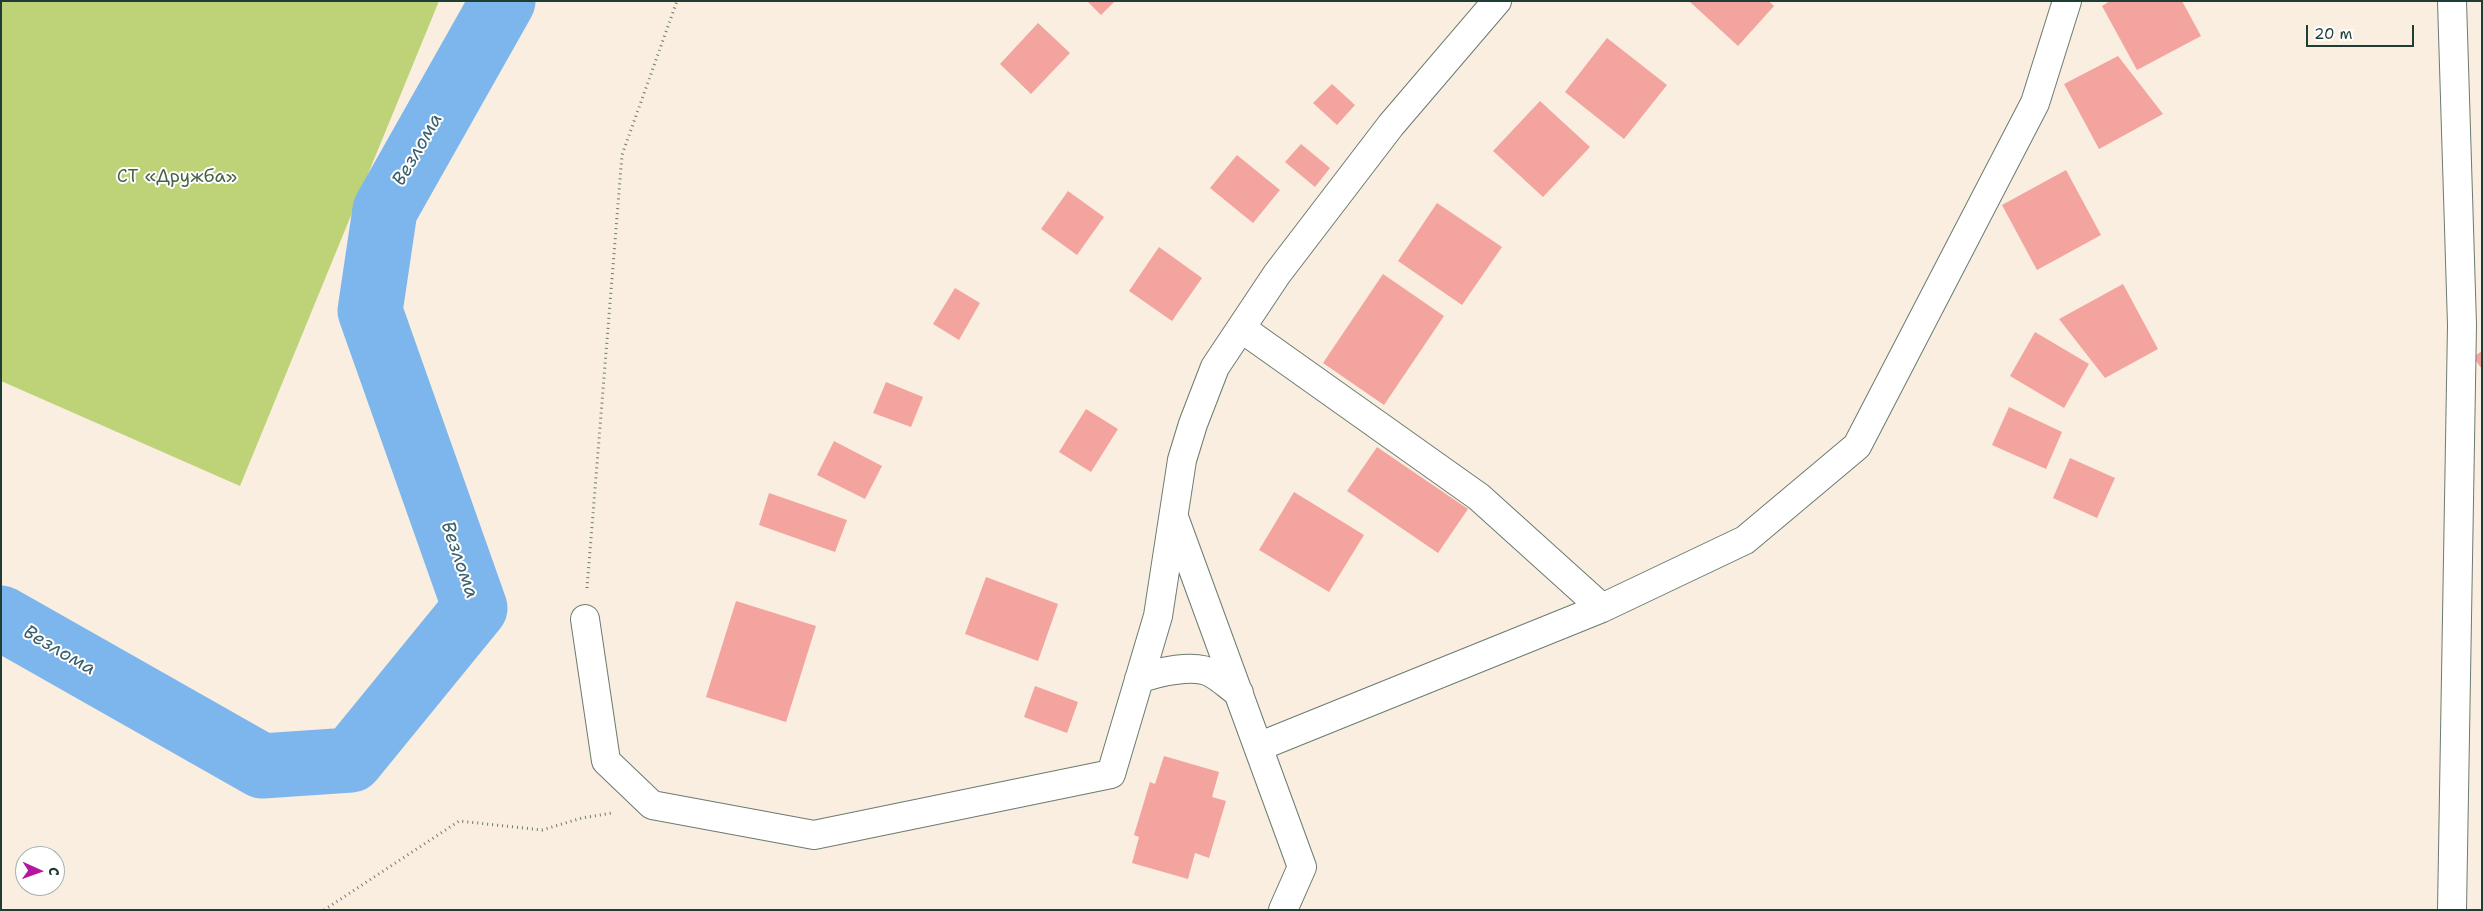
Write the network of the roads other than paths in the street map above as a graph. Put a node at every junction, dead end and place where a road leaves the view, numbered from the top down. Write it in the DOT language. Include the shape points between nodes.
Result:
graph roads {
  1 [pos="1497,1"];
  2 [pos="2067,1"];
  3 [pos="2452,1"];
  4 [pos="2482,300"];
  5 [pos="2462,325"];
  6 [pos="1241,328"];
  7 [pos="1174,519"];
  8 [pos="1602,608"];
  9 [pos="584,619"];
  10 [pos="1139,679"];
  11 [pos="1239,693"];
  12 [pos="1258,747"];
  13 [pos="1283,910"];
  14 [pos="2452,910"];
  1 -- 6 [label="street" via="1391,125 1277,274"];
  2 -- 8 [label="street" via="2035,104 1856,446 1745,540"];
  3 -- 5 [label="street"];
  4 -- 5 [label="street"];
  5 -- 14 [label="street"];
  6 -- 7 [label="street" via="1215,367 1193,424 1182,460"];
  6 -- 8 [label="street" via="1479,497"];
  7 -- 10 [label="street" via="1158,616"];
  7 -- 11 [label="street"];
  8 -- 12 [label="street"];
  9 -- 10 [label="street" via="606,760 652,805 814,835 1111,774"];
  10 -- 11 [label="street" via="1184,669 1212,672"];
  11 -- 12 [label="street"];
  12 -- 13 [label="street" via="1302,866"];
}
